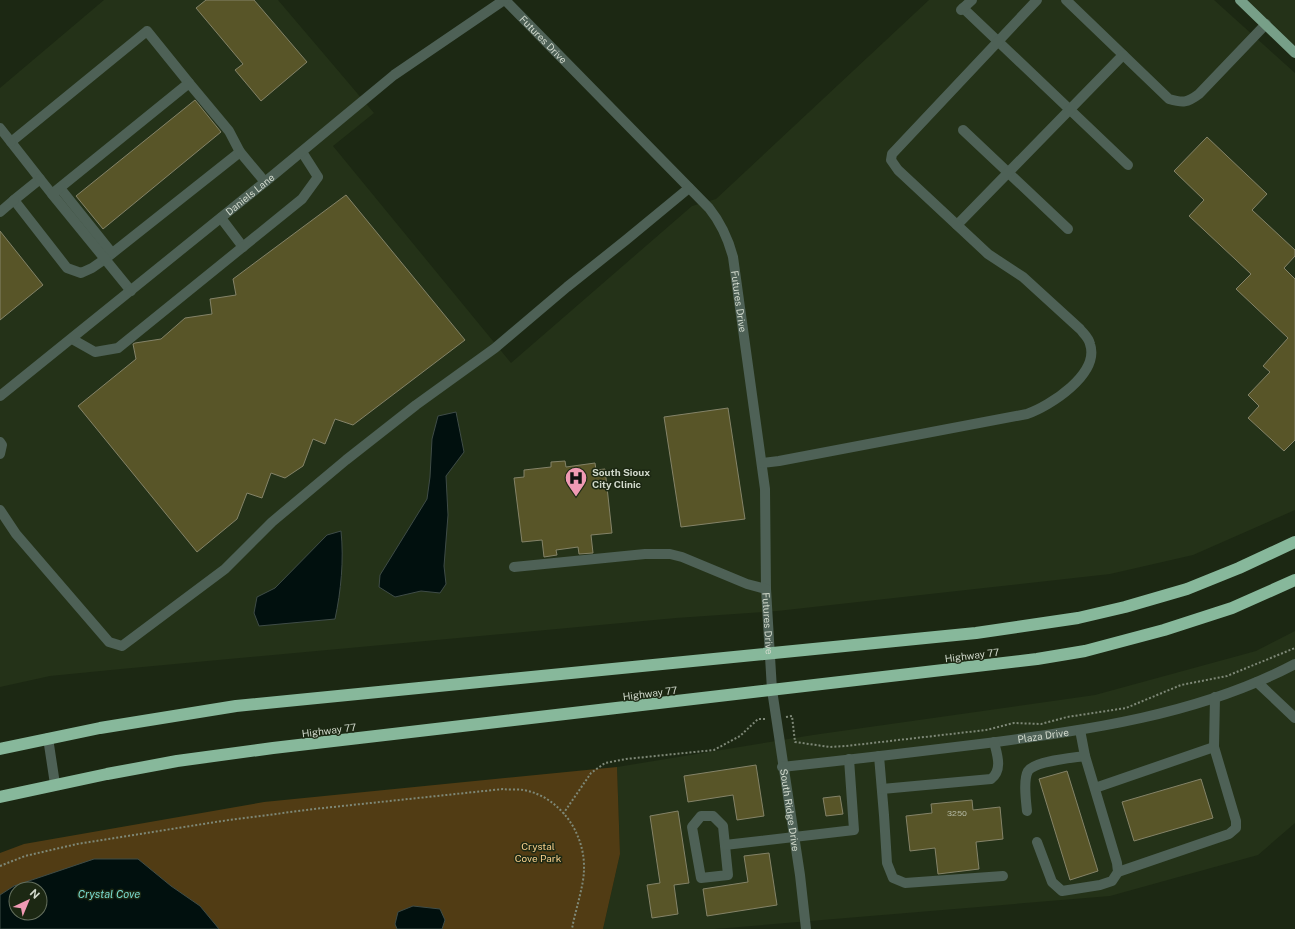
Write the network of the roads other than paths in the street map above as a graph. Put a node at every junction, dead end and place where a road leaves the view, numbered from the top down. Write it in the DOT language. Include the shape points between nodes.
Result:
graph roads {
  1 [pos="505,0"];
  2 [pos="972,0"];
  3 [pos="1037,0"];
  4 [pos="1066,0"];
  5 [pos="1240,0"];
  6 [pos="1266,24"];
  7 [pos="998,41"];
  8 [pos="1295,53"];
  9 [pos="1123,55"];
  10 [pos="189,83"];
  11 [pos="1070,109"];
  12 [pos="0,128"];
  13 [pos="963,130"];
  14 [pos="11,142"];
  15 [pos="240,152"];
  16 [pos="302,152"];
  17 [pos="1128,165"];
  18 [pos="1009,172"];
  19 [pos="40,179"];
  20 [pos="265,182"];
  21 [pos="689,188"];
  22 [pos="56,191"];
  23 [pos="14,200"];
  24 [pos="0,212"];
  25 [pos="221,218"];
  26 [pos="957,225"];
  27 [pos="1068,229"];
  28 [pos="243,247"];
  29 [pos="108,256"];
  30 [pos="132,291"];
  31 [pos="72,339"];
  32 [pos="0,396"];
  33 [pos="0,442"];
  34 [pos="0,454"];
  35 [pos="762,463"];
  36 [pos="0,510"];
  37 [pos="1295,542"];
  38 [pos="514,567"];
  39 [pos="1295,580"];
  40 [pos="766,589"];
  41 [pos="770,653"];
  42 [pos="1294,665"];
  43 [pos="1257,682"];
  44 [pos="772,690"];
  45 [pos="1215,698"];
  46 [pos="1295,718"];
  47 [pos="1080,730"];
  48 [pos="48,738"];
  49 [pos="994,742"];
  50 [pos="1214,748"];
  51 [pos="0,749"];
  52 [pos="879,756"];
  53 [pos="1085,756"];
  54 [pos="849,759"];
  55 [pos="782,767"];
  56 [pos="55,784"];
  57 [pos="1094,788"];
  58 [pos="882,789"];
  59 [pos="0,797"];
  60 [pos="1027,811"];
  61 [pos="794,837"];
  62 [pos="1037,842"];
  63 [pos="725,845"];
  64 [pos="1118,872"];
  65 [pos="1003,876"];
  66 [pos="806,929"];
  1 -- 16 [label="street, Daniels Lane" via="394,75"];
  1 -- 21 [label="street, Futures Drive"];
  2 -- 7 [label="street" via="962,9"];
  3 -- 7 [label="street"];
  4 -- 9 [label="street"];
  5 -- 6 [label="main road"];
  6 -- 8 [label="main road"];
  6 -- 9 [label="street" via="1189,101 1169,99"];
  7 -- 11 [label="street"];
  7 -- 26 [label="street" via="892,154 891,160 898,170"];
  9 -- 11 [label="street"];
  10 -- 14 [label="street" via="147,31"];
  10 -- 15 [label="street" via="229,131"];
  10 -- 22 [label="street"];
  11 -- 17 [label="street"];
  11 -- 18 [label="street"];
  12 -- 14 [label="street"];
  13 -- 18 [label="street"];
  14 -- 19 [label="street"];
  15 -- 20 [label="street"];
  15 -- 29 [label="street"];
  16 -- 20 [label="street, Daniels Lane"];
  16 -- 28 [label="street" via="318,177 302,199"];
  18 -- 26 [label="street"];
  18 -- 27 [label="street"];
  19 -- 22 [label="street"];
  19 -- 23 [label="street"];
  20 -- 25 [label="street, Daniels Lane"];
  21 -- 35 [label="street, Futures Drive" via="721,224 731,247"];
  21 -- 36 [label="street" via="495,348 346,460 272,522 225,569 122,646 109,642 16,534"];
  22 -- 29 [label="street"];
  23 -- 24 [label="street"];
  23 -- 29 [label="street" via="67,268 81,273"];
  25 -- 28 [label="street"];
  25 -- 30 [label="street, Daniels Lane"];
  26 -- 35 [label="street" via="988,254 1023,277 1088,338 1092,353 1089,366 1079,379 1050,403 1027,414"];
  28 -- 31 [label="street" via="118,348 95,352"];
  29 -- 30 [label="street"];
  30 -- 31 [label="street, Daniels Lane"];
  31 -- 32 [label="street, Daniels Lane"];
  33 -- 34 [label="street"];
  35 -- 40 [label="street, Futures Drive"];
  37 -- 41 [label="highway" via="1187,588 1078,618 976,632"];
  38 -- 40 [label="street" via="666,554 682,557 747,584"];
  39 -- 44 [label="highway, Highway 77" via="1232,608 1164,630 1085,651 1037,659"];
  40 -- 41 [label="street, Futures Drive"];
  41 -- 44 [label="street, Futures Drive"];
  41 -- 48 [label="highway" via="236,706"];
  42 -- 43 [label="street, Plaza Drive"];
  43 -- 45 [label="street, Plaza Drive"];
  43 -- 46 [label="street"];
  44 -- 55 [label="street, South Ridge Drive"];
  44 -- 56 [label="highway, Highway 77" via="258,750 177,761"];
  45 -- 47 [label="street, Plaza Drive"];
  45 -- 50 [label="street"];
  47 -- 49 [label="street, Plaza Drive"];
  47 -- 53 [label="street"];
  48 -- 51 [label="highway"];
  48 -- 56 [label="street"];
  49 -- 52 [label="street, Plaza Drive"];
  49 -- 58 [label="street" via="999,761 995,776 991,779"];
  50 -- 57 [label="street"];
  50 -- 64 [label="street" via="1236,828 1229,834"];
  52 -- 54 [label="street, Plaza Drive"];
  52 -- 58 [label="street"];
  53 -- 57 [label="street"];
  53 -- 60 [label="street" via="1034,766 1028,772 1026,781"];
  54 -- 55 [label="street, Plaza Drive"];
  54 -- 61 [label="street" via="854,830"];
  55 -- 61 [label="street, South Ridge Drive"];
  56 -- 59 [label="highway, Highway 77"];
  57 -- 64 [label="street"];
  58 -- 65 [label="street" via="886,863 893,878 905,883"];
  61 -- 63 [label="street"];
  61 -- 66 [label="street, South Ridge Drive"];
  62 -- 64 [label="street" via="1052,882 1062,891 1112,882"];
  63 -- 63 [label="street" via="728,875 701,878 692,827 701,816 713,816 723,826"];
}
